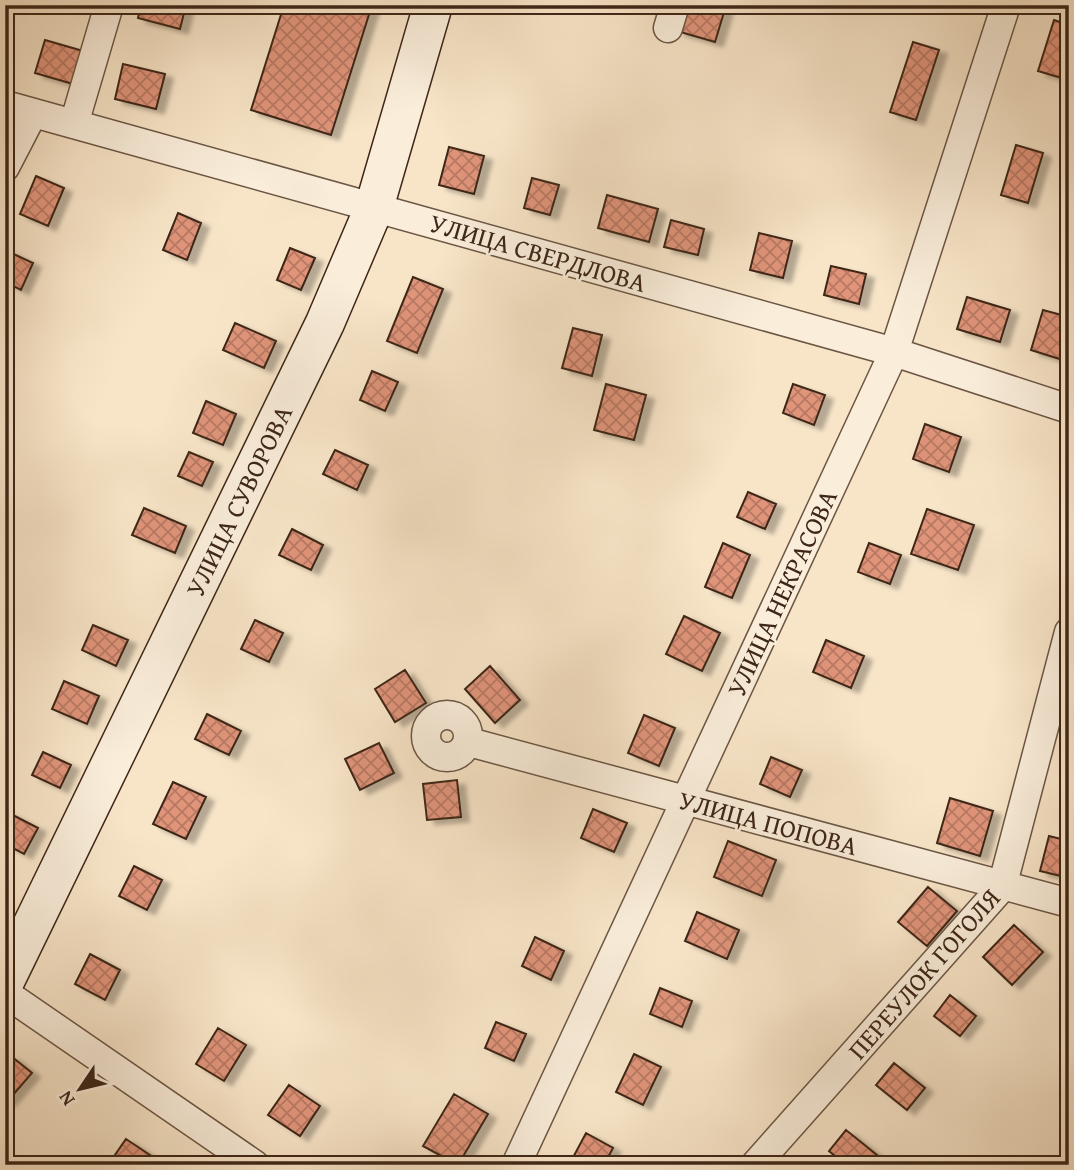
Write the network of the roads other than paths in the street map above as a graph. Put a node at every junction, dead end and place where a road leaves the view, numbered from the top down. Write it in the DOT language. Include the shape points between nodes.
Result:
graph roads {
  1 [pos="109,5"];
  2 [pos="433,5"];
  3 [pos="1006,5"];
  4 [pos="5,105"];
  5 [pos="33,113"];
  6 [pos="74,124"];
  7 [pos="5,167"];
  8 [pos="374,208"];
  9 [pos="894,352"];
  10 [pos="1069,409"];
  11 [pos="1069,632"];
  12 [pos="469,742"];
  13 [pos="686,801"];
  14 [pos="1002,887"];
  15 [pos="1069,903"];
  16 [pos="5,981"];
  17 [pos="5,993"];
  18 [pos="255,1165"];
  19 [pos="516,1165"];
  20 [pos="755,1165"];
  1 -- 6 [label="street"];
  2 -- 8 [label="street, УЛИЦА СУВОРОВА"];
  3 -- 9 [label="street, УЛИЦА НЕКРАСОВА"];
  4 -- 5 [label="street, УЛИЦА СВЕРДЛОВА"];
  5 -- 6 [label="street, УЛИЦА СВЕРДЛОВА"];
  5 -- 7 [label="street"];
  6 -- 8 [label="street, УЛИЦА СВЕРДЛОВА"];
  8 -- 9 [label="street, УЛИЦА СВЕРДЛОВА"];
  8 -- 16 [label="street, УЛИЦА СУВОРОВА" via="325,323"];
  9 -- 10 [label="street, УЛИЦА СВЕРДЛОВА"];
  9 -- 13 [label="street, УЛИЦА НЕКРАСОВА"];
  11 -- 14 [label="street, ПЕРЕУЛОК ГОГОЛЯ"];
  12 -- 13 [label="street, УЛИЦА ПОПОВА"];
  13 -- 14 [label="street, УЛИЦА ПОПОВА"];
  13 -- 19 [label="street, УЛИЦА НЕКРАСОВА"];
  14 -- 15 [label="street, УЛИЦА ПОПОВА"];
  14 -- 20 [label="street, ПЕРЕУЛОК ГОГОЛЯ"];
  17 -- 18 [label="street"];
}
